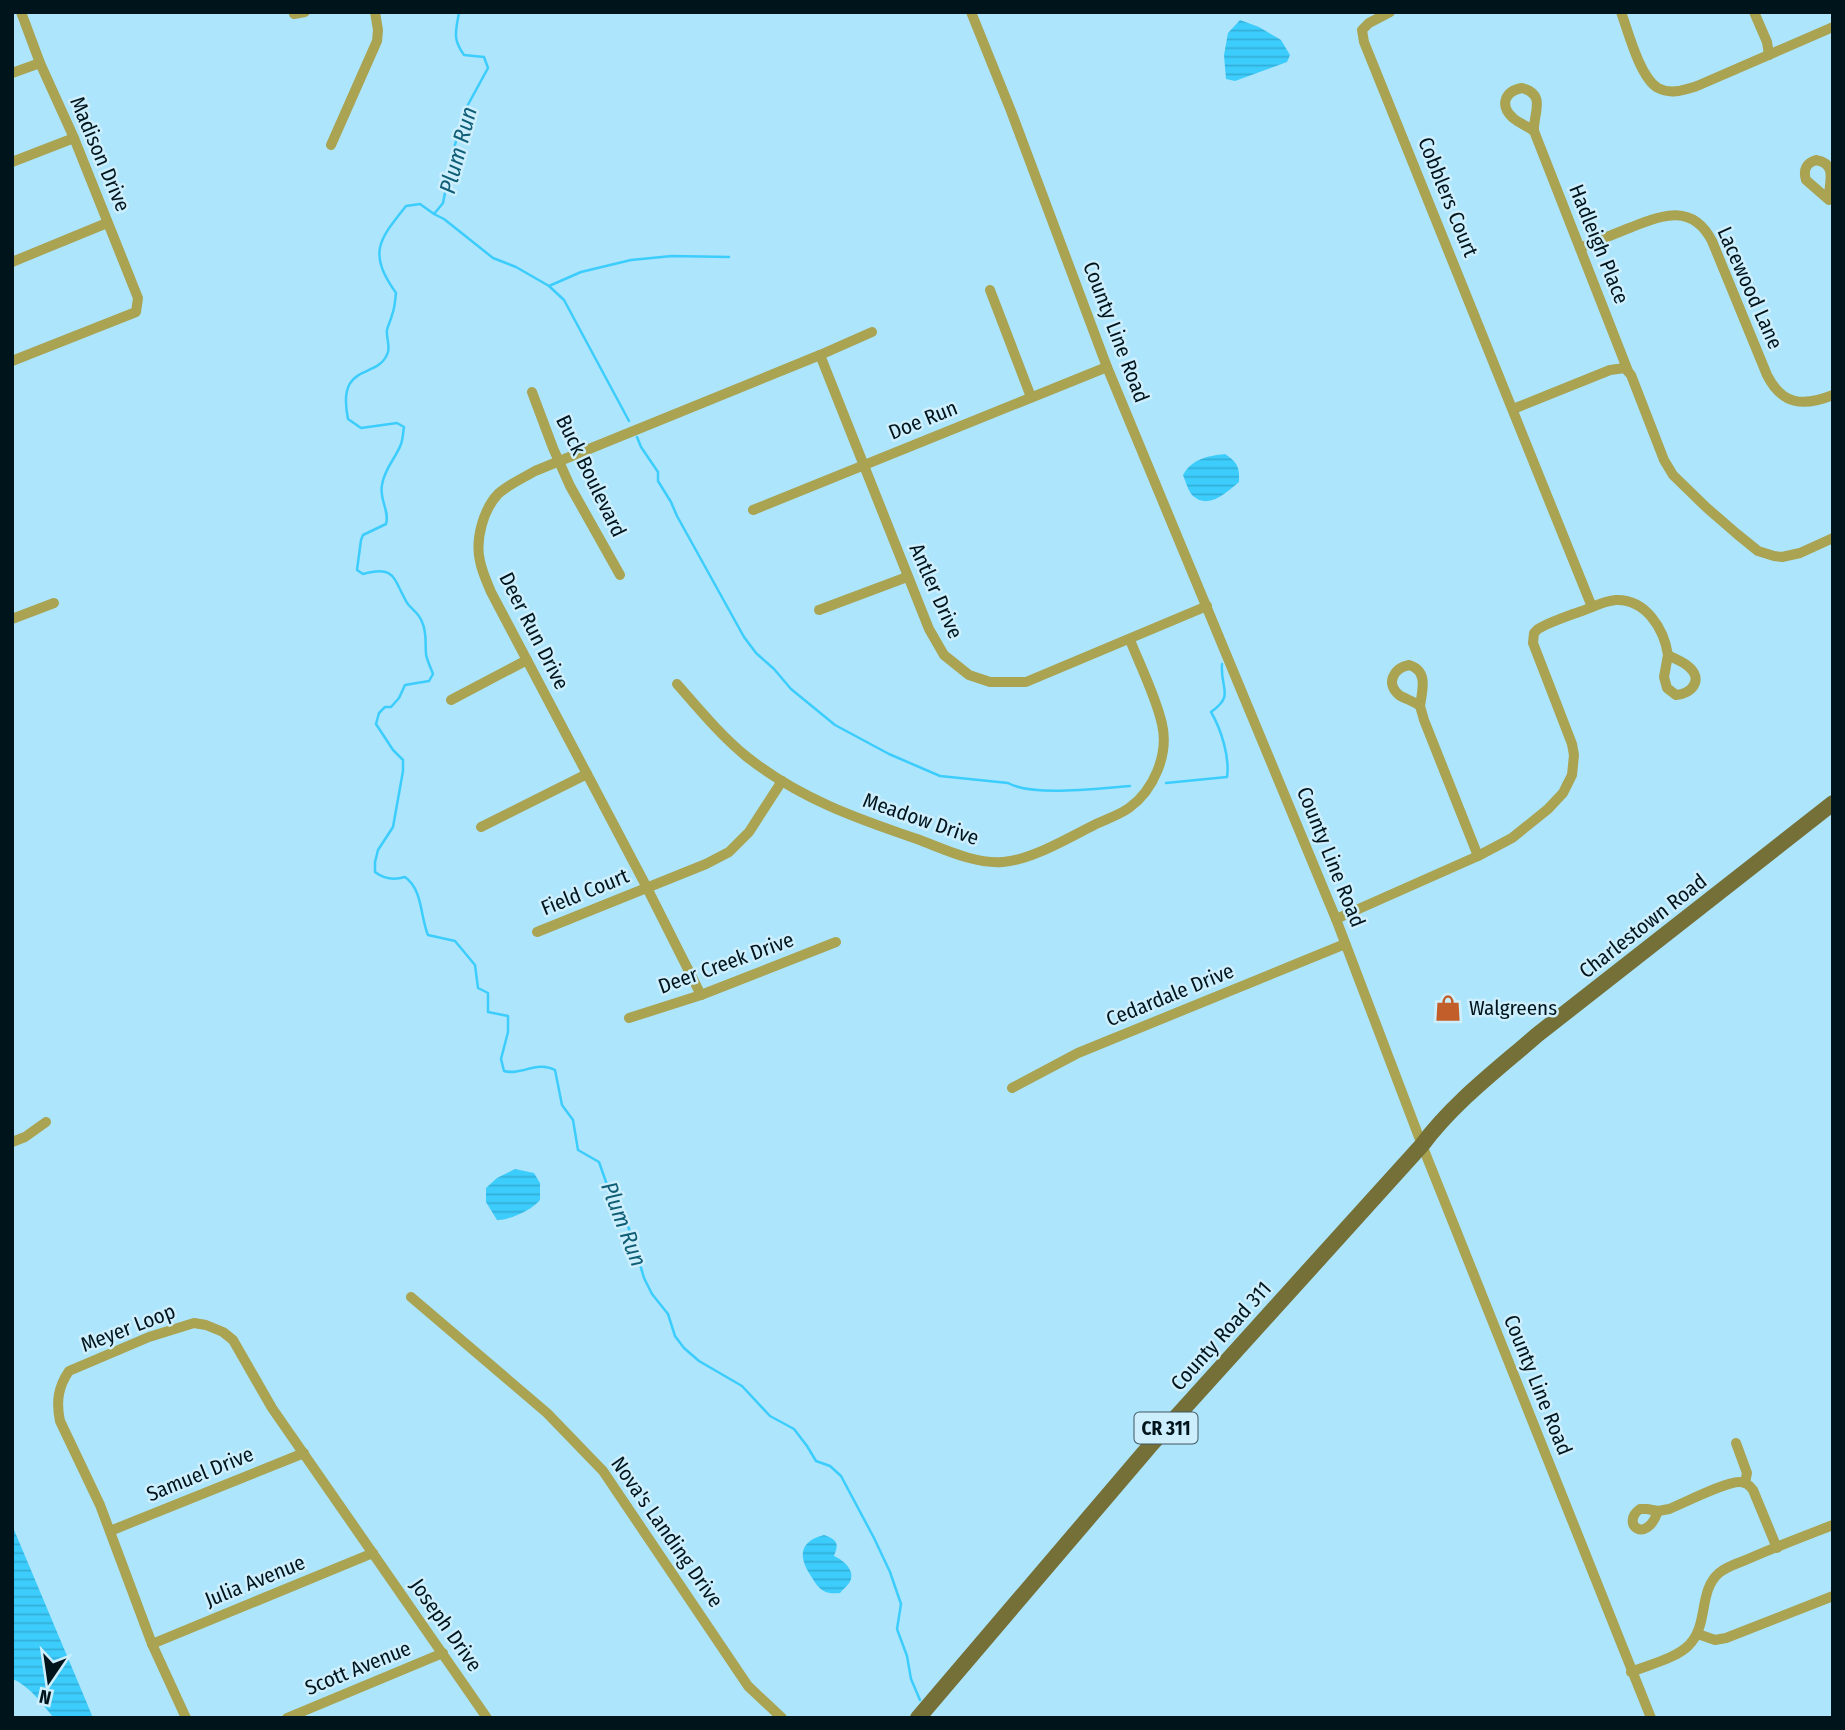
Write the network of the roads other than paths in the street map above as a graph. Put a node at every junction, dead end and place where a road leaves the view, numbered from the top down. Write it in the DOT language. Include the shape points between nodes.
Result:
graph roads {
  1 [pos="20,12"];
  2 [pos="306,12"];
  3 [pos="375,12"];
  4 [pos="971,12"];
  5 [pos="1390,12"];
  6 [pos="1621,12"];
  7 [pos="1754,12"];
  8 [pos="294,14"];
  9 [pos="1833,27"];
  10 [pos="1769,55"];
  11 [pos="40,63"];
  12 [pos="12,73"];
  13 [pos="1534,131"];
  14 [pos="74,138"];
  15 [pos="331,145"];
  16 [pos="12,162"];
  17 [pos="107,223"];
  18 [pos="1580,248"];
  19 [pos="12,261"];
  20 [pos="990,290"];
  21 [pos="873,332"];
  22 [pos="820,355"];
  23 [pos="12,361"];
  24 [pos="1107,367"];
  25 [pos="1628,371"];
  26 [pos="532,392"];
  27 [pos="1833,395"];
  28 [pos="1031,397"];
  29 [pos="1513,409"];
  30 [pos="558,460"];
  31 [pos="863,466"];
  32 [pos="753,510"];
  33 [pos="1833,538"];
  34 [pos="620,575"];
  35 [pos="907,577"];
  36 [pos="54,603"];
  37 [pos="1207,606"];
  38 [pos="1592,607"];
  39 [pos="819,610"];
  40 [pos="12,619"];
  41 [pos="1130,640"];
  42 [pos="1668,655"];
  43 [pos="527,660"];
  44 [pos="677,684"];
  45 [pos="451,700"];
  46 [pos="1420,706"];
  47 [pos="587,774"];
  48 [pos="782,781"];
  49 [pos="1833,803"];
  50 [pos="481,827"];
  51 [pos="1478,856"];
  52 [pos="646,887"];
  53 [pos="1336,919"];
  54 [pos="537,932"];
  55 [pos="836,942"];
  56 [pos="1345,944"];
  57 [pos="701,995"];
  58 [pos="628,1018"];
  59 [pos="1012,1088"];
  60 [pos="47,1122"];
  61 [pos="12,1142"];
  62 [pos="1422,1144"];
  63 [pos="411,1297"];
  64 [pos="1736,1443"];
  65 [pos="304,1453"];
  66 [pos="1745,1483"];
  67 [pos="1658,1511"];
  68 [pos="1833,1525"];
  69 [pos="110,1531"];
  70 [pos="1777,1548"];
  71 [pos="373,1553"];
  72 [pos="1833,1596"];
  73 [pos="1698,1634"];
  74 [pos="152,1644"];
  75 [pos="443,1653"];
  76 [pos="1631,1672"];
  77 [pos="186,1718"];
  78 [pos="287,1718"];
  79 [pos="487,1718"];
  80 [pos="782,1718"];
  81 [pos="918,1718"];
  82 [pos="1651,1718"];
  1 -- 11 [label="street, Madison Drive"];
  2 -- 8 [label="street"];
  3 -- 15 [label="street" via="377,41"];
  4 -- 24 [label="street, County Line Road"];
  5 -- 29 [label="street, Cobblers Court" via="1364,26 1362,36"];
  6 -- 10 [label="street" via="1647,76 1665,91 1681,92"];
  7 -- 10 [label="street"];
  9 -- 10 [label="street"];
  11 -- 12 [label="street"];
  11 -- 14 [label="street, Madison Drive"];
  13 -- 18 [label="street, Hadleigh Place"];
  14 -- 16 [label="street"];
  14 -- 17 [label="street, Madison Drive"];
  17 -- 19 [label="street"];
  17 -- 23 [label="street, Madison Drive" via="138,298 136,312"];
  18 -- 25 [label="street, Hadleigh Place"];
  18 -- 27 [label="street, Lacewood Lane" via="1666,215 1683,215 1697,222 1712,241 1777,391 1801,403"];
  20 -- 28 [label="street"];
  21 -- 22 [label="street, Deer Run Drive"];
  22 -- 30 [label="street, Deer Run Drive"];
  22 -- 31 [label="street, Antler Drive"];
  24 -- 28 [label="street, Doe Run"];
  24 -- 37 [label="street, County Line Road"];
  25 -- 29 [label="street" via="1610,370"];
  25 -- 33 [label="street, Hadleigh Place" via="1673,475 1737,534 1758,551 1782,557"];
  26 -- 30 [label="street, Buck Boulevard"];
  28 -- 31 [label="street, Doe Run"];
  29 -- 38 [label="street"];
  30 -- 34 [label="street, Buck Boulevard"];
  30 -- 43 [label="street, Deer Run Drive" via="492,500 479,540 479,559 491,592"];
  31 -- 32 [label="street, Doe Run"];
  31 -- 35 [label="street, Antler Drive"];
  35 -- 39 [label="street"];
  35 -- 41 [label="street, Antler Drive" via="944,655 969,675 990,682 1026,682"];
  36 -- 40 [label="street"];
  37 -- 41 [label="street, Antler Drive"];
  37 -- 53 [label="street, County Line Road"];
  38 -- 42 [label="street" via="1616,600 1640,607 1660,631"];
  38 -- 51 [label="street" via="1543,626 1532,638 1572,744 1574,765 1568,784 1539,817"];
  41 -- 48 [label="street, Meadow Drive" via="1163,725 1154,779 1129,808 1021,859 988,862 960,855 846,814"];
  43 -- 45 [label="street"];
  43 -- 47 [label="street, Deer Run Drive"];
  44 -- 48 [label="street, Meadow Drive" via="745,755"];
  46 -- 51 [label="street"];
  47 -- 50 [label="street"];
  47 -- 52 [label="street, Deer Run Drive"];
  48 -- 52 [label="street, Field Court" via="749,832 729,852"];
  49 -- 62 [label="main road, Charlestown Road" via="1501,1066"];
  51 -- 53 [label="street"];
  52 -- 54 [label="street, Field Court"];
  52 -- 57 [label="street, Deer Run Drive"];
  53 -- 56 [label="street, County Line Road"];
  55 -- 57 [label="street, Deer Creek Drive"];
  56 -- 59 [label="street, Cedardale Drive" via="1077,1053"];
  56 -- 62 [label="street, County Line Road"];
  57 -- 58 [label="street, Deer Creek Drive"];
  60 -- 61 [label="street"];
  62 -- 76 [label="street, County Line Road"];
  62 -- 81 [label="main road, County Road 311 / CR 311" via="1149,1447"];
  63 -- 80 [label="street, Nova's Landing Drive" via="547,1413 603,1471 748,1686"];
  64 -- 66 [label="street" via="1748,1473"];
  65 -- 69 [label="street, Samuel Drive"];
  65 -- 69 [label="street, Meyer Loop" via="233,1340 223,1332 194,1323 149,1337 69,1371 59,1394 60,1421"];
  65 -- 71 [label="street, Meyer Loop"];
  66 -- 67 [label="street" via="1731,1483"];
  66 -- 70 [label="street" via="1756,1497"];
  68 -- 70 [label="street"];
  69 -- 74 [label="street, Meyer Loop"];
  70 -- 73 [label="street" via="1719,1573 1709,1587"];
  71 -- 74 [label="street, Julia Avenue"];
  71 -- 75 [label="street, Joseph Drive"];
  72 -- 73 [label="street" via="1726,1638 1715,1640"];
  73 -- 76 [label="street" via="1680,1652"];
  74 -- 77 [label="street, Meyer Loop"];
  75 -- 78 [label="street, Scott Avenue"];
  75 -- 79 [label="street, Joseph Drive"];
  76 -- 82 [label="street, County Line Road"];
}
